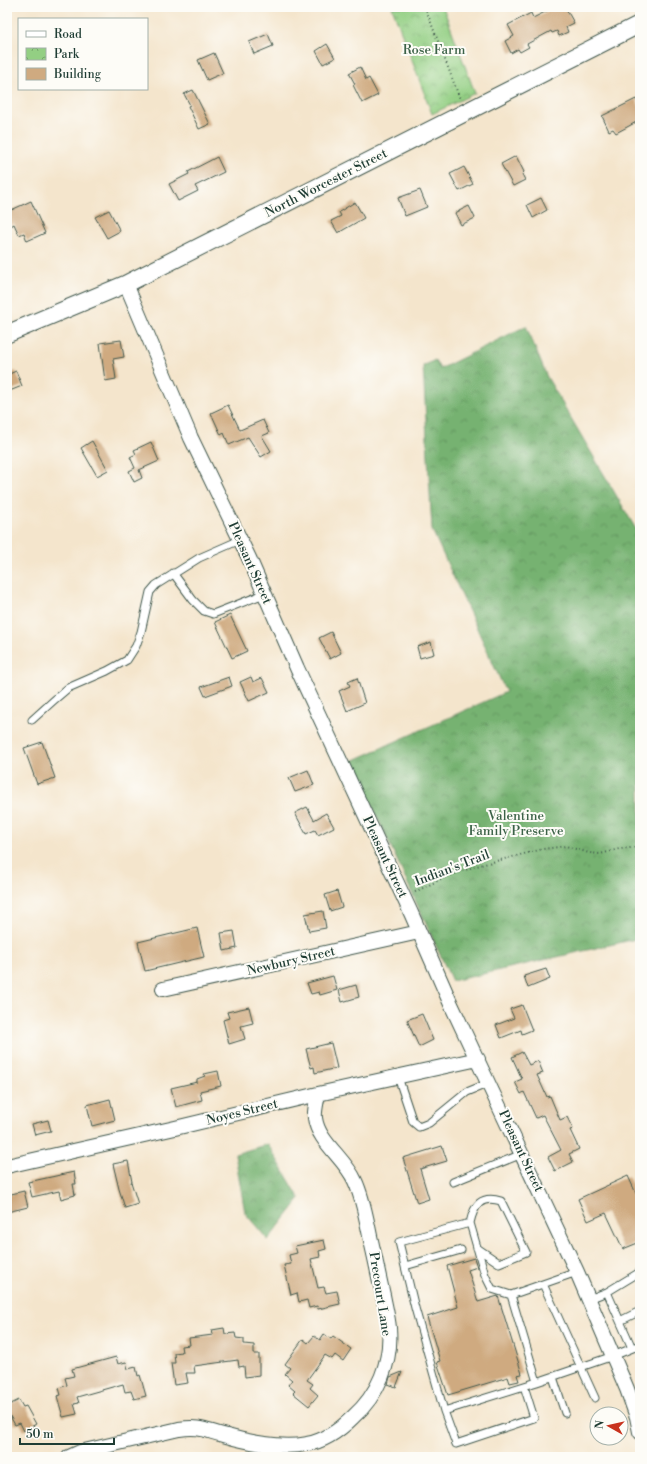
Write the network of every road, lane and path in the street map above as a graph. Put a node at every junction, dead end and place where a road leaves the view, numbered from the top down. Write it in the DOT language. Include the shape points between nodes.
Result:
graph roads {
  1 [pos="425,7"];
  2 [pos="640,24"];
  3 [pos="465,113"];
  4 [pos="126,284"];
  5 [pos="7,334"];
  6 [pos="240,540"];
  7 [pos="173,573"];
  8 [pos="264,594"];
  9 [pos="32,720"];
  10 [pos="640,847"];
  11 [pos="412,893"];
  12 [pos="419,932"];
  13 [pos="163,989"];
  14 [pos="478,1059"];
  15 [pos="398,1077"];
  16 [pos="489,1083"];
  17 [pos="318,1094"];
  18 [pos="522,1154"];
  19 [pos="7,1166"];
  20 [pos="453,1182"];
  21 [pos="470,1223"];
  22 [pos="477,1248"];
  23 [pos="461,1250"];
  24 [pos="405,1266"];
  25 [pos="577,1272"];
  26 [pos="640,1272"];
  27 [pos="543,1284"];
  28 [pos="607,1292"];
  29 [pos="511,1295"];
  30 [pos="589,1299"];
  31 [pos="640,1311"];
  32 [pos="620,1321"];
  33 [pos="640,1345"];
  34 [pos="632,1348"];
  35 [pos="613,1356"];
  36 [pos="581,1367"];
  37 [pos="553,1377"];
  38 [pos="537,1382"];
  39 [pos="524,1386"];
  40 [pos="595,1398"];
  41 [pos="444,1411"];
  42 [pos="565,1413"];
  43 [pos="640,1432"];
  44 [pos="70,1457"];
  1 -- 3 [label="path"];
  2 -- 3 [label="street, North Worcester Street"];
  3 -- 4 [label="street, North Worcester Street"];
  4 -- 5 [label="street, North Worcester Street"];
  4 -- 6 [label="street, Pleasant Street" via="192,438"];
  6 -- 7 [label="lane"];
  6 -- 8 [label="street, Pleasant Street"];
  7 -- 8 [label="lane" via="193,600 204,611 213,614"];
  7 -- 9 [label="lane" via="156,584 150,592 141,632 127,660 68,688"];
  8 -- 12 [label="street, Pleasant Street"];
  10 -- 11 [label="path, Indian's Trail" via="600,854 566,846 543,849 473,867"];
  12 -- 13 [label="street, Newbury Street"];
  12 -- 14 [label="street, Pleasant Street"];
  14 -- 15 [label="street, Noyes Street"];
  14 -- 16 [label="street, Pleasant Street"];
  15 -- 16 [label="lane" via="413,1122 419,1127 429,1124 467,1092"];
  15 -- 17 [label="street, Noyes Street"];
  16 -- 18 [label="street, Pleasant Street"];
  17 -- 19 [label="street, Noyes Street"];
  17 -- 44 [label="street, Precourt Lane" via="314,1117 318,1130 346,1165 360,1195 389,1328 385,1370 366,1404 334,1434 307,1444 272,1444 239,1439 205,1429 188,1428 80,1452"];
  18 -- 20 [label="lane"];
  18 -- 25 [label="street, Pleasant Street"];
  21 -- 22 [label="lane"];
  21 -- 22 [label="lane" via="473,1211 482,1201 501,1201 526,1252 498,1263"];
  21 -- 24 [label="lane" via="399,1242"];
  22 -- 29 [label="lane" via="492,1289"];
  23 -- 24 [label="lane"];
  24 -- 41 [label="lane"];
  25 -- 27 [label="lane"];
  25 -- 30 [label="street, Pleasant Street"];
  26 -- 28 [label="lane"];
  27 -- 29 [label="lane"];
  27 -- 36 [label="lane"];
  28 -- 30 [label="lane"];
  28 -- 32 [label="lane"];
  29 -- 38 [label="lane"];
  30 -- 35 [label="street, Pleasant Street"];
  31 -- 32 [label="lane"];
  32 -- 34 [label="lane"];
  33 -- 34 [label="lane"];
  34 -- 35 [label="lane"];
  35 -- 36 [label="lane"];
  35 -- 43 [label="street, Pleasant Street" via="637,1417"];
  36 -- 37 [label="lane"];
  36 -- 40 [label="lane"];
  37 -- 38 [label="lane"];
  37 -- 42 [label="lane"];
  38 -- 39 [label="lane"];
  39 -- 41 [label="lane"];
  39 -- 41 [label="lane" via="534,1418 456,1444"];
}
